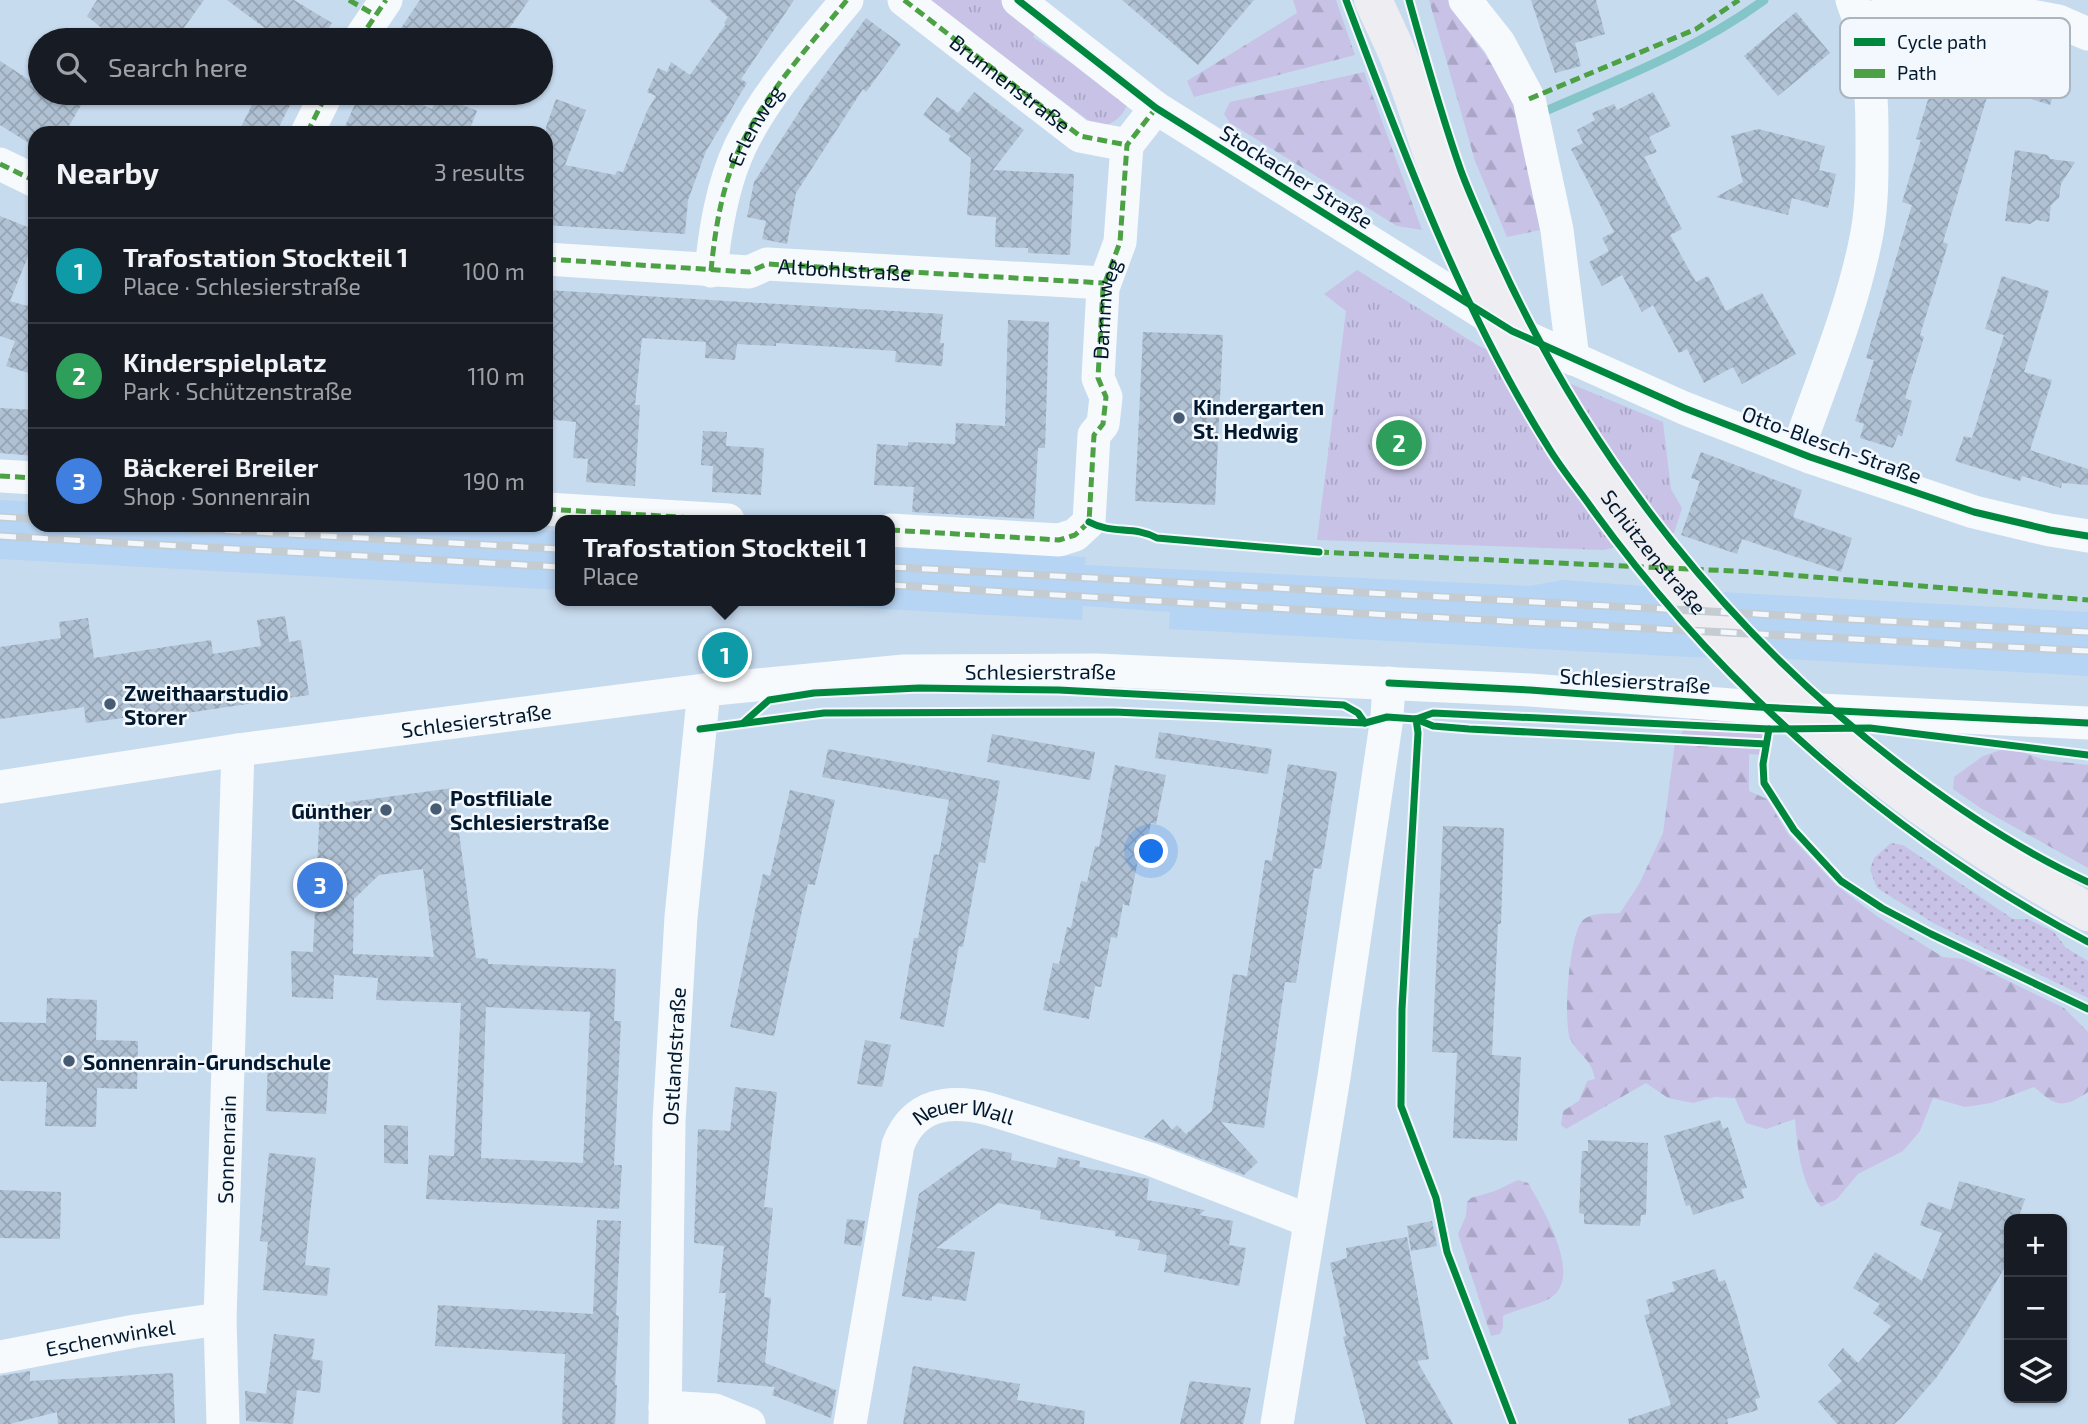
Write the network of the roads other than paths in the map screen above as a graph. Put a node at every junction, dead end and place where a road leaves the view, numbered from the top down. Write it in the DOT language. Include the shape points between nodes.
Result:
graph roads {
  1 [pos="847,0"];
  2 [pos="904,0"];
  3 [pos="1018,0"];
  4 [pos="1373,0"];
  5 [pos="1383,0"];
  6 [pos="1465,0"];
  7 [pos="1856,11"];
  8 [pos="2038,18"];
  9 [pos="2070,27"];
  10 [pos="2088,34"];
  11 [pos="1396,51"];
  12 [pos="1872,98"];
  13 [pos="321,105"];
  14 [pos="1156,108"];
  15 [pos="310,126"];
  16 [pos="1127,145"];
  17 [pos="0,164"];
  18 [pos="28,178"];
  19 [pos="553,260"];
  20 [pos="711,271"];
  21 [pos="1104,283"];
  22 [pos="1573,359"];
  23 [pos="1797,452"];
  24 [pos="0,476"];
  25 [pos="28,478"];
  26 [pos="553,509"];
  27 [pos="646,515"];
  28 [pos="895,530"];
  29 [pos="2088,536"];
  30 [pos="1389,683"];
  31 [pos="704,690"];
  32 [pos="2088,723"];
  33 [pos="237,750"];
  34 [pos="0,787"];
  35 [pos="2088,912"];
  36 [pos="1310,1220"];
  37 [pos="220,1319"];
  38 [pos="0,1357"];
  39 [pos="665,1415"];
  40 [pos="223,1424"];
  41 [pos="749,1424"];
  42 [pos="850,1424"];
  43 [pos="1277,1424"];
  1 -- 20 [label="street, Erlenweg" via="769,99 740,147 716,221"];
  2 -- 16 [label="street, Brunnenstraße" via="1080,136"];
  3 -- 14 [label="street, Stockacher Straße"];
  4 -- 11 [label="main road, Schützenstraße"];
  5 -- 11 [label="main road, Schützenstraße"];
  6 -- 22 [label="street" via="1499,43 1530,99 1557,230"];
  7 -- 8 [label="street" via="1917,4 1994,9"];
  9 -- 10 [label="street"];
  11 -- 35 [label="main road, Schützenstraße" via="1442,180 1523,357 1568,433 1636,530 1704,612 1839,743 1936,817 2028,879"];
  12 -- 23 [label="street, Otto-Blesch-Straße" via="1867,232 1851,298"];
  13 -- 15 [label="street"];
  14 -- 16 [label="street"];
  14 -- 22 [label="street, Stockacher Straße" via="1512,331"];
  16 -- 21 [label="street, Dammweg" via="1120,242"];
  17 -- 18 [label="street"];
  19 -- 20 [label="street, Altbohlstraße"];
  20 -- 21 [label="street, Altbohlstraße" via="749,272 766,264"];
  21 -- 28 [label="street, Dammweg" via="1098,378 1106,397 1103,424 1094,435 1089,522 1075,535 1059,540"];
  22 -- 23 [label="street, Otto-Blesch-Straße"];
  23 -- 29 [label="street, Otto-Blesch-Straße" via="1974,512"];
  24 -- 25 [label="street"];
  26 -- 27 [label="street"];
  30 -- 31 [label="street, Schlesierstraße" via="1097,670 904,671"];
  30 -- 32 [label="street, Schlesierstraße"];
  30 -- 36 [label="street"];
  31 -- 33 [label="street, Schlesierstraße"];
  31 -- 39 [label="street, Ostlandstraße" via="681,917 670,1108"];
  33 -- 34 [label="street, Schlesierstraße"];
  33 -- 37 [label="street, Sonnenrain"];
  36 -- 42 [label="street, Neuer Wall" via="1150,1159 989,1109 969,1104 936,1107 909,1123 898,1145"];
  36 -- 43 [label="street"];
  37 -- 38 [label="street, Eschenwinkel"];
  37 -- 40 [label="street, Sonnenrain"];
  39 -- 41 [label="street" via="715,1410"];
}
